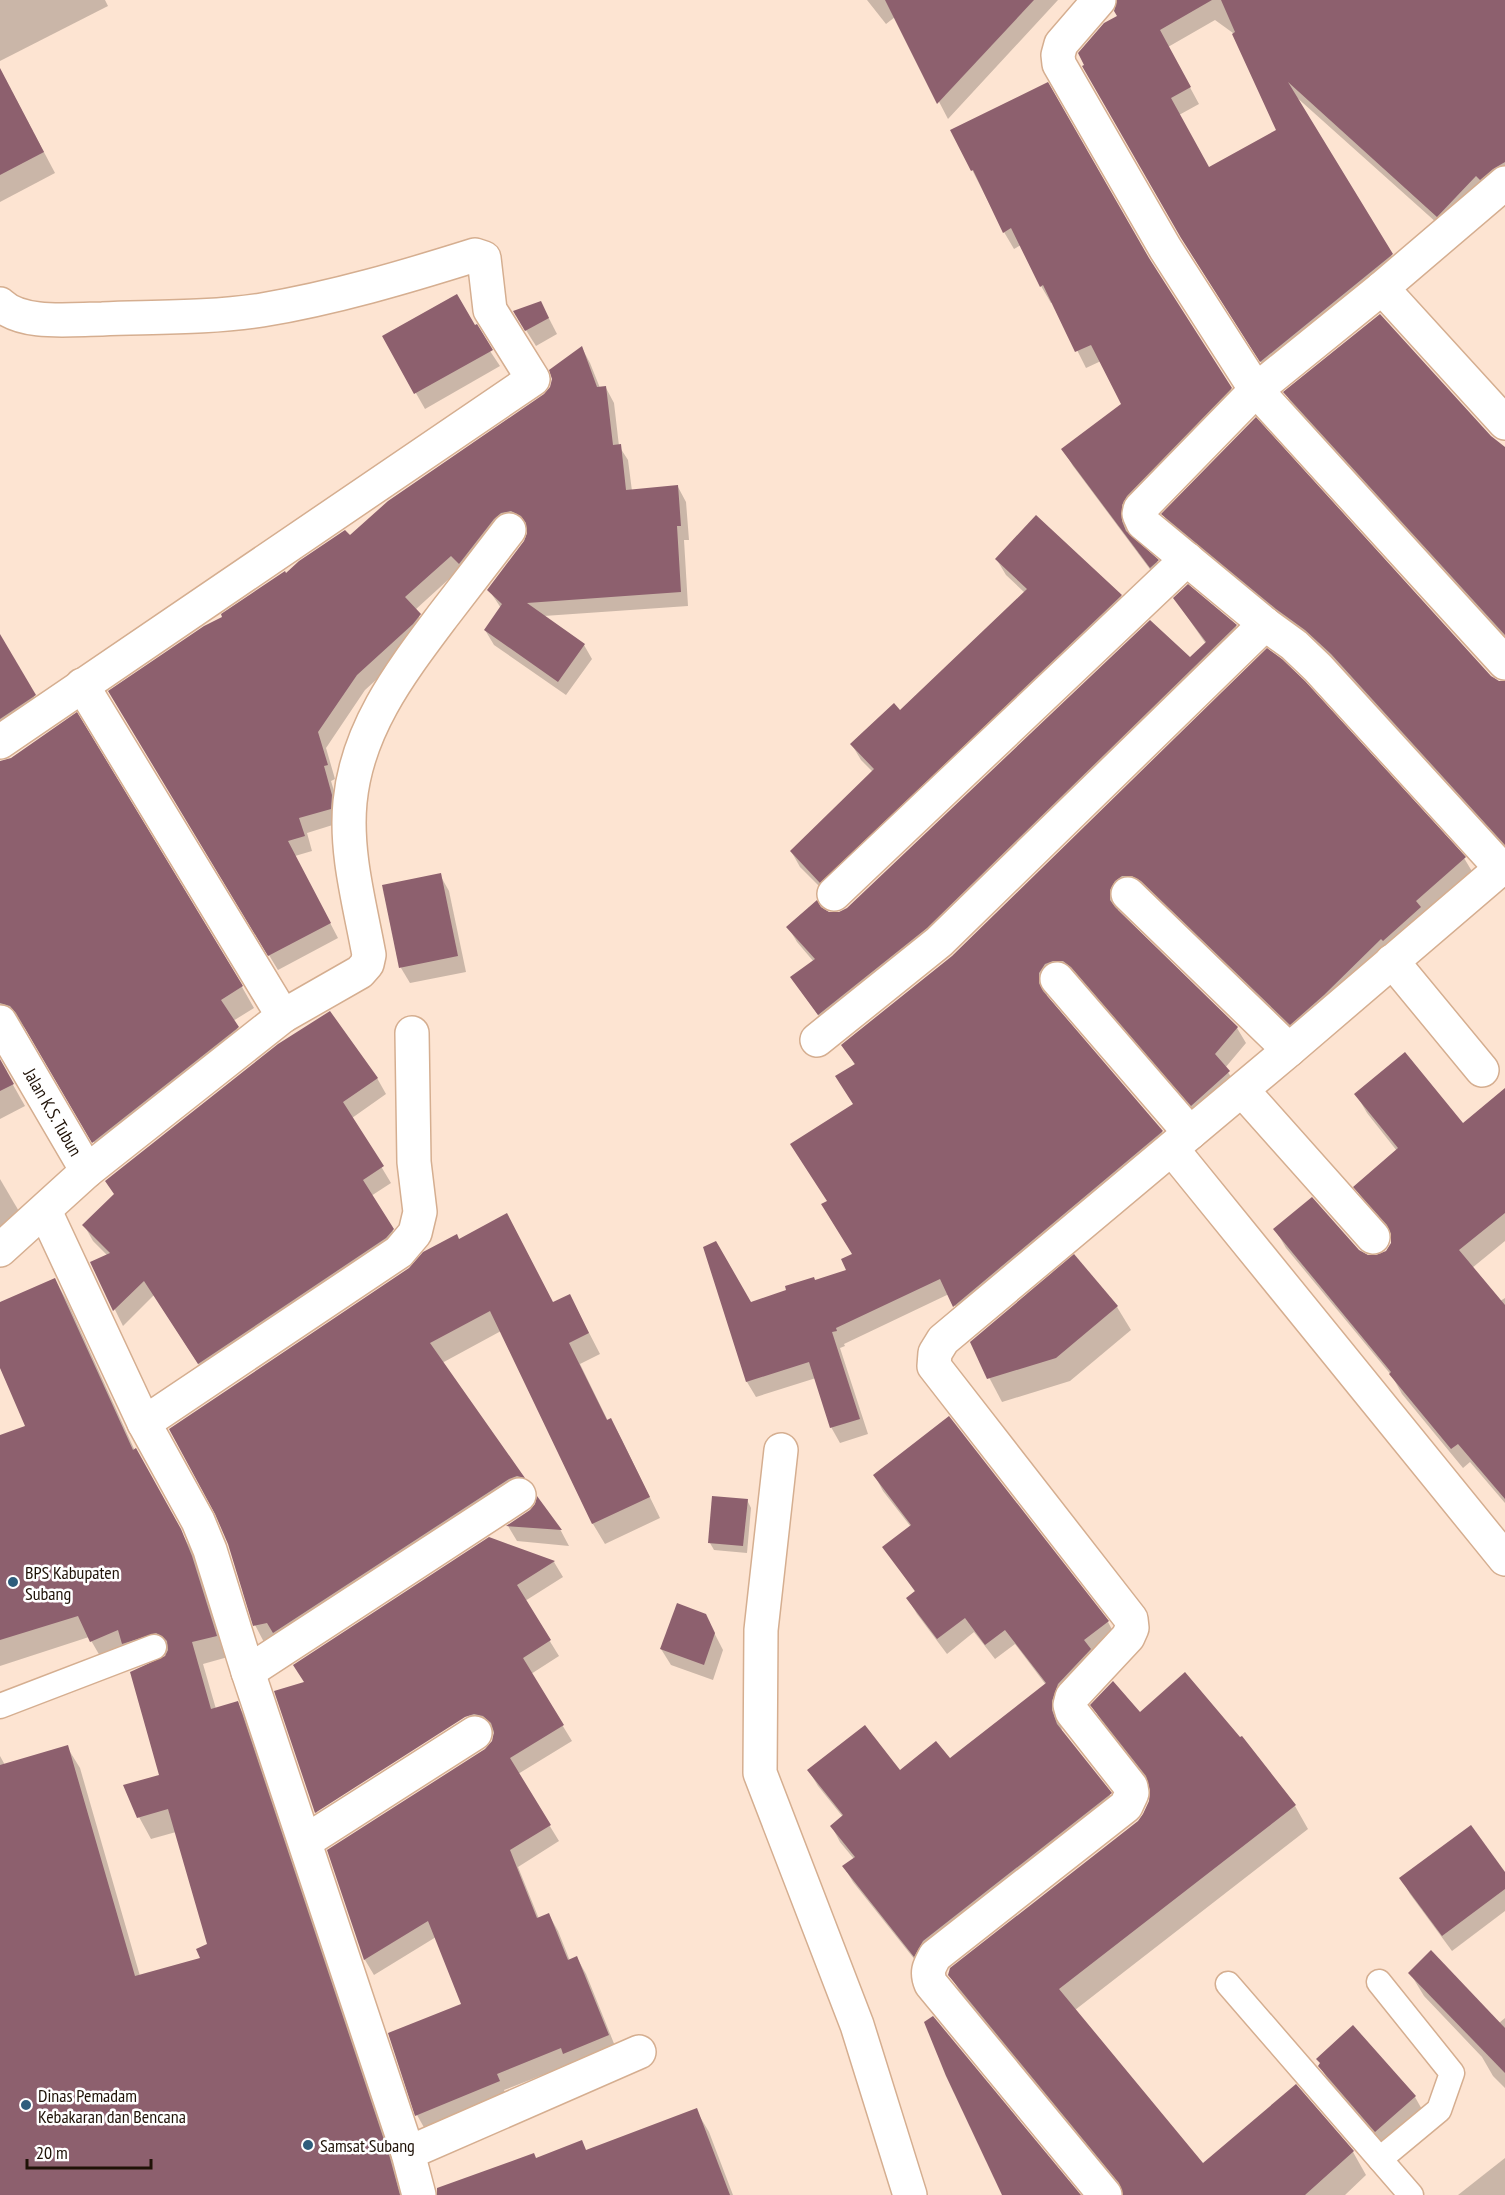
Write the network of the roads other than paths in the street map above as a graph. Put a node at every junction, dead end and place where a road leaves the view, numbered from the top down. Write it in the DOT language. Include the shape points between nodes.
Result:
graph roads {
  1 [pos="1099,0"];
  2 [pos="1505,183"];
  3 [pos="1382,288"];
  4 [pos="0,304"];
  5 [pos="1256,390"];
  6 [pos="1505,423"];
  7 [pos="509,530"];
  8 [pos="1186,559"];
  9 [pos="1265,624"];
  10 [pos="1505,663"];
  11 [pos="82,685"];
  12 [pos="0,742"];
  13 [pos="1503,866"];
  14 [pos="834,894"];
  15 [pos="1128,894"];
  16 [pos="1392,961"];
  17 [pos="1057,979"];
  18 [pos="283,1016"];
  19 [pos="0,1022"];
  20 [pos="412,1033"];
  21 [pos="817,1040"];
  22 [pos="1289,1050"];
  23 [pos="1482,1070"];
  24 [pos="1242,1090"];
  25 [pos="1181,1141"];
  26 [pos="87,1171"];
  27 [pos="45,1211"];
  28 [pos="1373,1237"];
  29 [pos="0,1250"];
  30 [pos="144,1423"];
  31 [pos="782,1450"];
  32 [pos="519,1495"];
  33 [pos="1503,1554"];
  34 [pos="154,1647"];
  35 [pos="248,1672"];
  36 [pos="0,1706"];
  37 [pos="475,1733"];
  38 [pos="306,1841"];
  39 [pos="1379,1982"];
  40 [pos="1228,1984"];
  41 [pos="639,2052"];
  42 [pos="408,2153"];
  43 [pos="1380,2159"];
  44 [pos="419,2195"];
  45 [pos="910,2195"];
  46 [pos="1105,2195"];
  47 [pos="1411,2195"];
  1 -- 5 [label="street" via="1061,44 1059,64 1165,248"];
  2 -- 3 [label="street"];
  3 -- 5 [label="street"];
  3 -- 6 [label="street"];
  4 -- 11 [label="street" via="19,315 51,320 261,310 386,283 475,255 484,258 490,310 533,379"];
  5 -- 8 [label="street" via="1140,509 1143,523"];
  5 -- 10 [label="street"];
  7 -- 18 [label="street" via="409,660 380,704 360,751 350,802 351,856 369,955 367,964 360,972"];
  8 -- 9 [label="street"];
  8 -- 14 [label="street"];
  9 -- 13 [label="street" via="1318,668"];
  9 -- 21 [label="street" via="939,942"];
  11 -- 12 [label="street"];
  11 -- 18 [label="street"];
  13 -- 16 [label="street"];
  15 -- 22 [label="street"];
  16 -- 22 [label="street"];
  16 -- 23 [label="street"];
  17 -- 25 [label="street"];
  18 -- 26 [label="street"];
  19 -- 26 [label="street, Jalan K.S. Tubun"];
  20 -- 30 [label="street" via="414,1162 420,1212 416,1233 399,1252"];
  22 -- 24 [label="street"];
  24 -- 25 [label="street"];
  24 -- 28 [label="street"];
  25 -- 33 [label="street"];
  25 -- 46 [label="street" via="943,1340 935,1353 934,1365 1131,1619 1128,1637 1072,1697 1070,1705 1131,1787 1130,1800 935,1956 927,1976"];
  26 -- 27 [label="street"];
  27 -- 29 [label="street"];
  27 -- 30 [label="street"];
  30 -- 35 [label="street" via="198,1521"];
  31 -- 45 [label="street" via="761,1629 760,1773 857,2025"];
  32 -- 35 [label="street"];
  34 -- 36 [label="lane"];
  35 -- 38 [label="street"];
  37 -- 38 [label="street"];
  38 -- 42 [label="street"];
  39 -- 43 [label="lane" via="1452,2073 1439,2110"];
  40 -- 43 [label="lane"];
  41 -- 42 [label="street"];
  42 -- 44 [label="street"];
  43 -- 47 [label="lane"];
}
